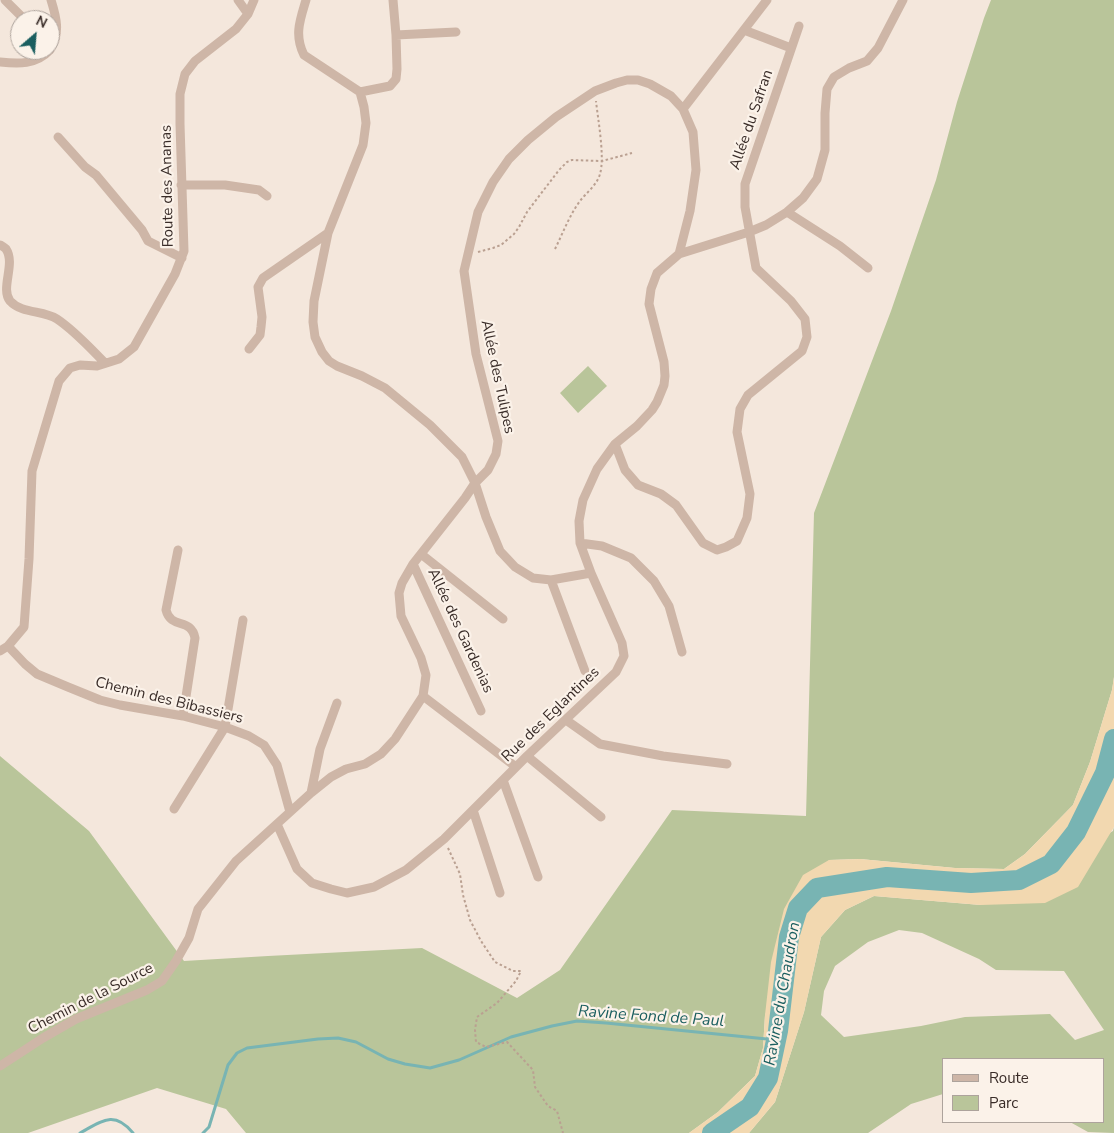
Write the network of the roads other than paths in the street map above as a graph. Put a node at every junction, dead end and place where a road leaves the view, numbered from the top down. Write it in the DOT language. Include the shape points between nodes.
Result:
graph roads {
  1 [pos="5,0"];
  2 [pos="238,0"];
  3 [pos="254,0"];
  4 [pos="306,0"];
  5 [pos="393,0"];
  6 [pos="767,0"];
  7 [pos="903,0"];
  8 [pos="15,10"];
  9 [pos="248,14"];
  10 [pos="799,26"];
  11 [pos="744,30"];
  12 [pos="456,32"];
  13 [pos="396,35"];
  14 [pos="791,48"];
  15 [pos="32,60"];
  16 [pos="0,62"];
  17 [pos="360,92"];
  18 [pos="683,109"];
  19 [pos="58,138"];
  20 [pos="181,185"];
  21 [pos="268,196"];
  22 [pos="787,212"];
  23 [pos="750,232"];
  24 [pos="328,233"];
  25 [pos="0,245"];
  26 [pos="679,254"];
  27 [pos="182,258"];
  28 [pos="868,268"];
  29 [pos="250,349"];
  30 [pos="105,364"];
  31 [pos="615,444"];
  32 [pos="475,483"];
  33 [pos="580,543"];
  34 [pos="178,550"];
  35 [pos="421,554"];
  36 [pos="413,564"];
  37 [pos="592,573"];
  38 [pos="551,580"];
  39 [pos="503,619"];
  40 [pos="243,620"];
  41 [pos="4,649"];
  42 [pos="682,652"];
  43 [pos="585,672"];
  44 [pos="423,696"];
  45 [pos="336,703"];
  46 [pos="481,711"];
  47 [pos="183,716"];
  48 [pos="566,720"];
  49 [pos="225,727"];
  50 [pos="527,756"];
  51 [pos="727,764"];
  52 [pos="516,767"];
  53 [pos="503,780"];
  54 [pos="310,792"];
  55 [pos="174,809"];
  56 [pos="473,810"];
  57 [pos="290,812"];
  58 [pos="601,817"];
  59 [pos="277,824"];
  60 [pos="538,877"];
  61 [pos="500,893"];
  62 [pos="0,1066"];
  1 -- 8 [label="street"];
  2 -- 9 [label="street"];
  3 -- 9 [label="street, Route des Ananas"];
  4 -- 17 [label="street" via="298,38 304,55"];
  5 -- 13 [label="street"];
  6 -- 11 [label="street"];
  7 -- 22 [label="street, Rue des Eglantines" via="878,48 867,61 834,76 827,89 825,150 817,179"];
  9 -- 20 [label="street, Route des Ananas" via="236,29 195,61 185,74 180,94"];
  10 -- 14 [label="street, Allée du Safran"];
  11 -- 14 [label="street"];
  11 -- 18 [label="street"];
  12 -- 13 [label="street"];
  13 -- 17 [label="street" via="396,78 390,86"];
  14 -- 23 [label="street, Allée du Safran" via="744,184"];
  15 -- 16 [label="street" via="15,64"];
  17 -- 24 [label="street" via="366,123 363,145"];
  18 -- 26 [label="street, Allée des Tulipes" via="693,132 696,170"];
  18 -- 32 [label="street, Allée des Tulipes" via="671,96 638,80 616,83 595,91 528,140 493,182 478,212 464,270 476,354 498,441 488,470"];
  19 -- 27 [label="street" via="96,175 148,241"];
  20 -- 21 [label="street" via="225,185 259,190"];
  20 -- 27 [label="street, Route des Ananas"];
  22 -- 23 [label="street, Rue des Eglantines"];
  22 -- 28 [label="street"];
  23 -- 26 [label="street, Rue des Eglantines"];
  23 -- 31 [label="street, Allée du Safran" via="756,268 805,319 807,337 802,351 748,395 740,409 737,432 750,494 747,518 736,541 716,550 703,543 676,505 638,485 625,470"];
  24 -- 29 [label="street" via="263,278 258,287 262,318 260,334"];
  24 -- 32 [label="street" via="314,301 315,338 322,352 337,366 385,388 430,425 462,457"];
  25 -- 30 [label="street" via="8,255 4,289 9,301 55,318 79,336"];
  26 -- 31 [label="street, Rue des Eglantines" via="657,273 649,304 664,362 664,385 652,410"];
  27 -- 30 [label="street, Route des Ananas" via="134,347 119,359"];
  30 -- 41 [label="street, Route des Ananas" via="70,368 59,381 32,471 24,627"];
  31 -- 33 [label="street, Rue des Eglantines" via="597,469 583,500 579,521"];
  32 -- 35 [label="street, Chemin de la Source"];
  32 -- 38 [label="street" via="500,551 514,567 533,578"];
  33 -- 37 [label="street, Rue des Eglantines"];
  33 -- 42 [label="street" via="602,546 631,558 654,581 669,606"];
  34 -- 47 [label="street" via="166,610 170,619 192,629 195,638"];
  35 -- 36 [label="street, Chemin de la Source"];
  35 -- 39 [label="street, Allée des Gardenias"];
  36 -- 44 [label="street, Chemin de la Source" via="402,583 399,600 401,616 426,675"];
  36 -- 46 [label="street, Allée des Gardenias"];
  37 -- 38 [label="street"];
  37 -- 48 [label="street, Rue des Eglantines" via="622,643 624,656 616,672"];
  38 -- 43 [label="street"];
  40 -- 49 [label="street"];
  41 -- 47 [label="street, Chemin des Bibassiers" via="37,674 100,700"];
  44 -- 52 [label="street"];
  44 -- 54 [label="street, Chemin de la Source" via="395,739 381,754 331,777"];
  45 -- 54 [label="street"];
  47 -- 49 [label="street, Chemin des Bibassiers"];
  48 -- 50 [label="street, Rue des Eglantines"];
  48 -- 51 [label="street" via="600,744"];
  49 -- 55 [label="street"];
  49 -- 57 [label="street, Chemin des Bibassiers" via="264,745 277,765"];
  50 -- 52 [label="street, Rue des Eglantines"];
  50 -- 58 [label="street"];
  52 -- 53 [label="street, Rue des Eglantines"];
  53 -- 56 [label="street, Rue des Eglantines"];
  53 -- 60 [label="street"];
  54 -- 57 [label="street, Chemin de la Source"];
  56 -- 59 [label="street, Rue des Eglantines" via="406,870 374,887 348,893 312,883 302,874"];
  56 -- 61 [label="street"];
  57 -- 59 [label="street, Chemin de la Source"];
  59 -- 62 [label="street, Chemin de la Source" via="236,861 198,909 189,938 162,982 76,1019"];
}
